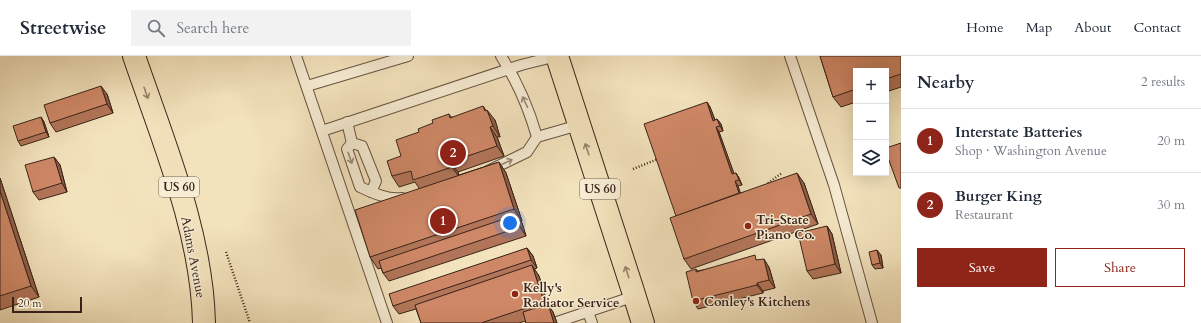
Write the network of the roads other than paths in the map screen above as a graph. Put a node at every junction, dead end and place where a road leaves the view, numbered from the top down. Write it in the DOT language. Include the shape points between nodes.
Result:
graph roads {
  1 [pos="134,56"];
  2 [pos="296,56"];
  3 [pos="408,56"];
  4 [pos="501,56"];
  5 [pos="557,56"];
  6 [pos="790,56"];
  7 [pos="509,69"];
  8 [pos="307,86"];
  9 [pos="347,122"];
  10 [pos="579,125"];
  11 [pos="322,131"];
  12 [pos="537,137"];
  13 [pos="352,143"];
  14 [pos="477,175"];
  15 [pos="371,192"];
  16 [pos="408,197"];
  17 [pos="635,296"];
  18 [pos="588,312"];
  19 [pos="557,322"];
  20 [pos="204,323"];
  21 [pos="387,323"];
  22 [pos="592,323"];
  23 [pos="642,323"];
  24 [pos="872,323"];
  1 -- 20 [label="main road, Adams Avenue / US 60, one-way" via="192,235 201,283"];
  2 -- 8 [label="lane"];
  3 -- 8 [label="lane"];
  4 -- 7 [label="lane"];
  5 -- 7 [label="lane"];
  5 -- 10 [label="main road, US 60"];
  6 -- 24 [label="lane" via="834,185"];
  7 -- 9 [label="lane"];
  12 -- 7 [label="lane, one-way" via="531,116"];
  8 -- 11 [label="lane"];
  9 -- 11 [label="lane"];
  9 -- 13 [label="lane"];
  10 -- 12 [label="lane"];
  17 -- 10 [label="main road, US 60, one-way"];
  11 -- 21 [label="lane"];
  14 -- 12 [label="lane, one-way" via="527,152"];
  13 -- 15 [label="lane, one-way" via="347,149 360,187"];
  13 -- 15 [label="lane" via="362,146 376,181"];
  15 -- 16 [label="lane" via="395,199"];
  17 -- 18 [label="lane"];
  17 -- 23 [label="main road, US 60"];
  18 -- 19 [label="lane"];
  18 -- 22 [label="lane"];
}
